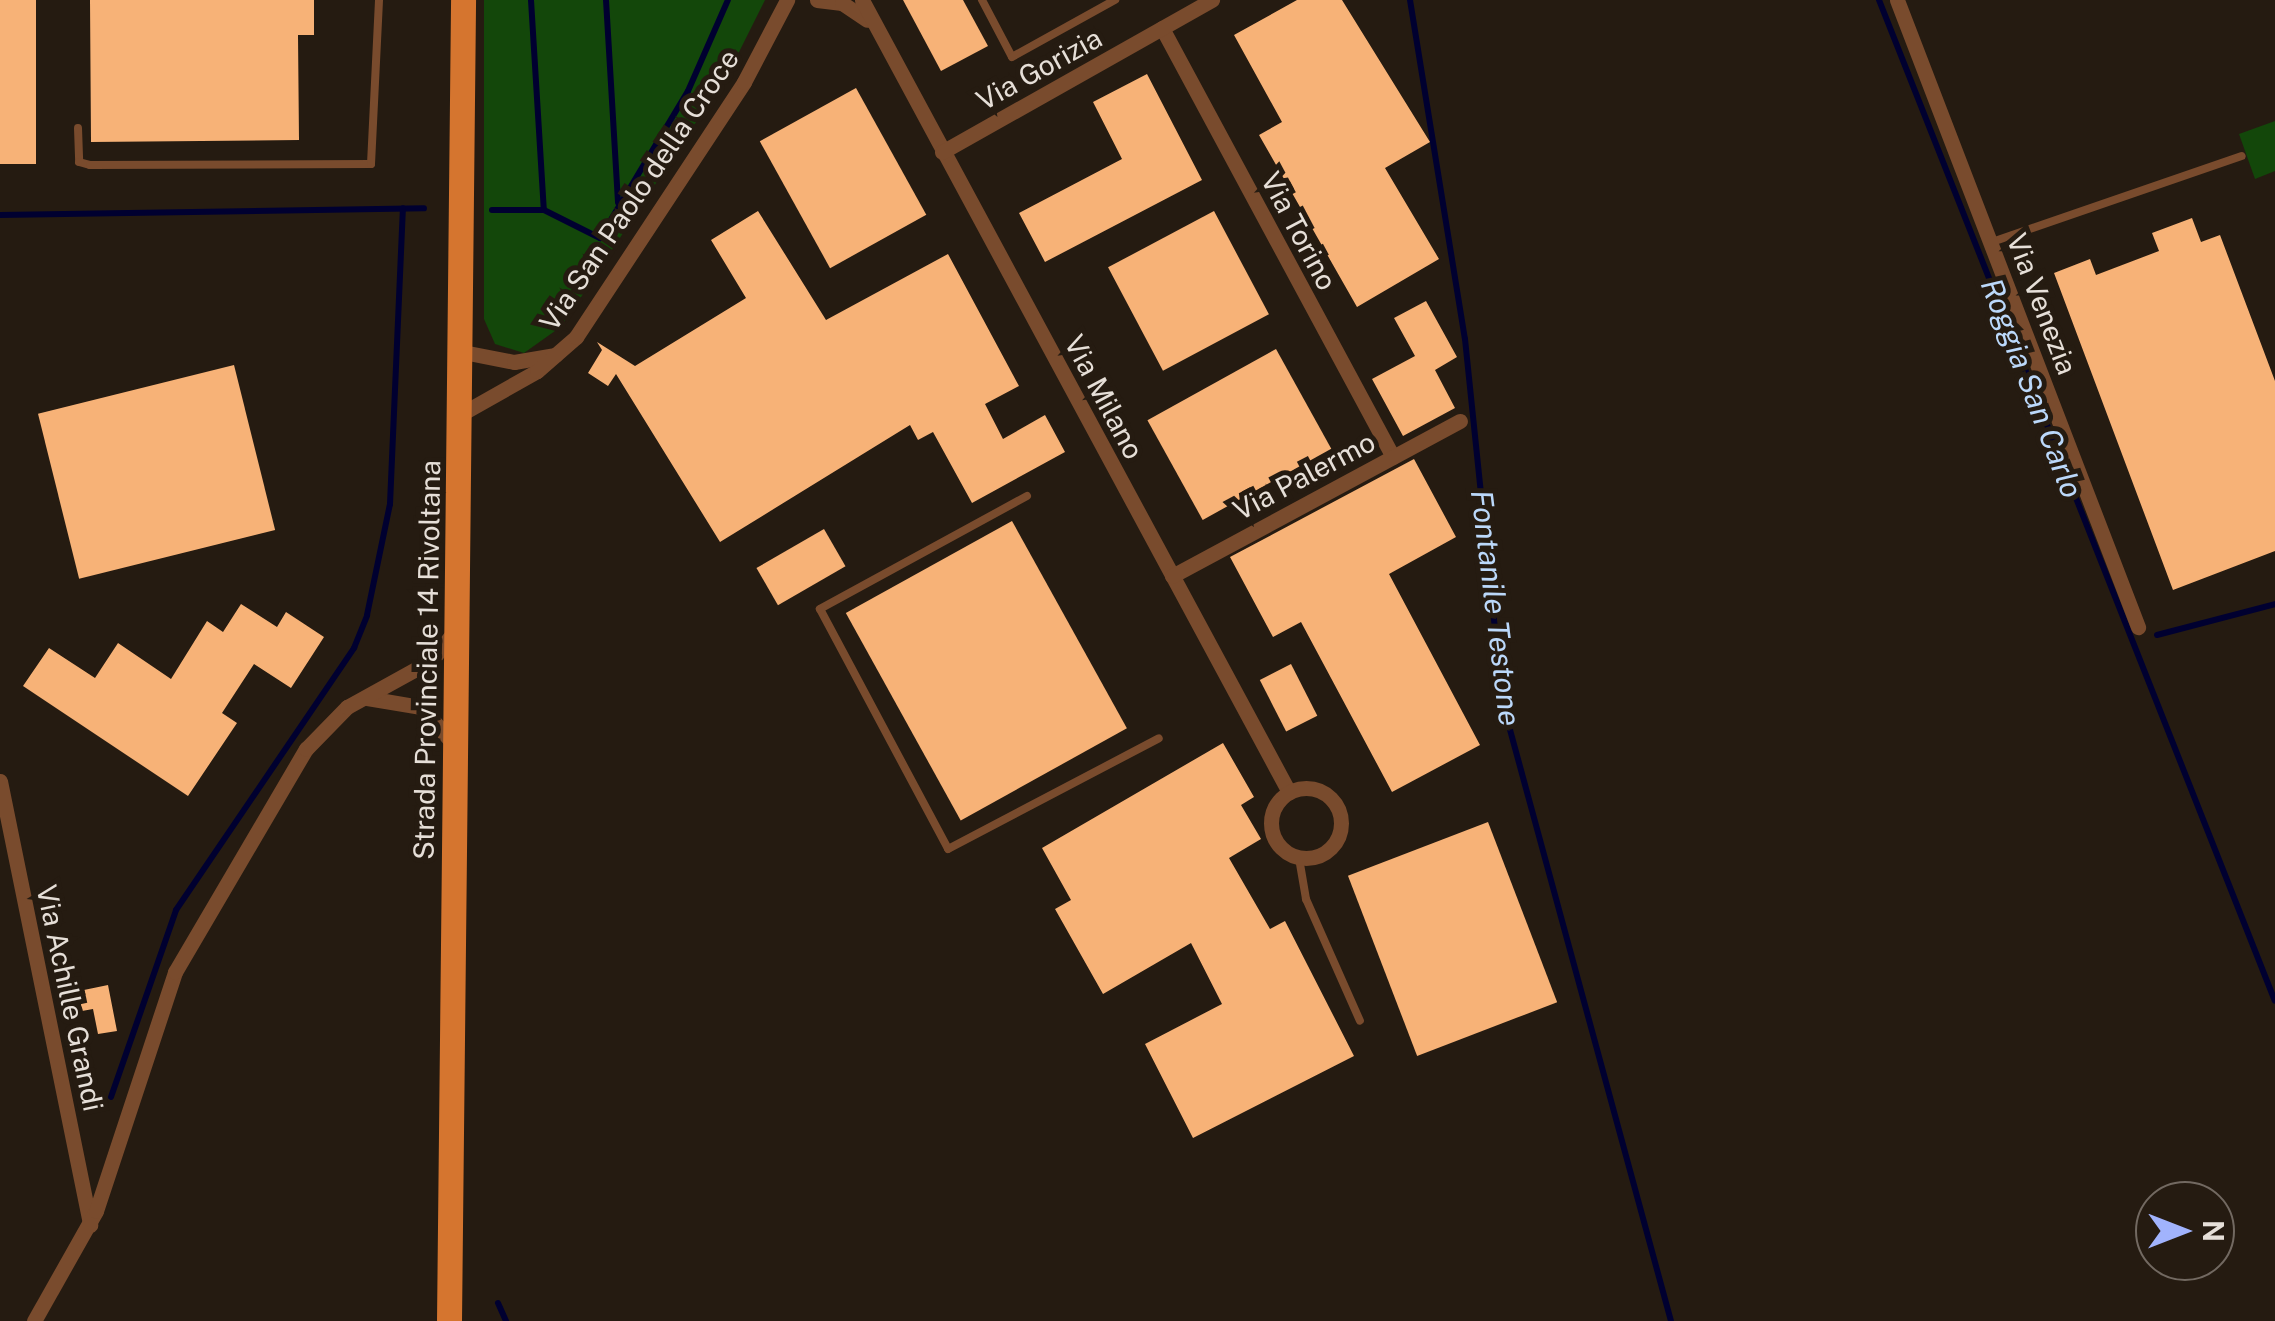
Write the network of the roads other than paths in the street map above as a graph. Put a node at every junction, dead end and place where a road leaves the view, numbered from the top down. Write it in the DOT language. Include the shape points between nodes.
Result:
graph roads {
  1 [pos="378,0"];
  2 [pos="464,0"];
  3 [pos="787,0"];
  4 [pos="817,0"];
  5 [pos="862,0"];
  6 [pos="982,0"];
  7 [pos="1115,0"];
  8 [pos="1175,0"];
  9 [pos="1212,0"];
  10 [pos="1897,0"];
  11 [pos="1184,16"];
  12 [pos="874,26"];
  13 [pos="1162,28"];
  14 [pos="78,128"];
  15 [pos="942,152"];
  16 [pos="2242,156"];
  17 [pos="1992,242"];
  18 [pos="463,352"];
  19 [pos="558,354"];
  20 [pos="461,414"];
  21 [pos="1460,421"];
  22 [pos="1393,456"];
  23 [pos="1027,496"];
  24 [pos="1172,576"];
  25 [pos="458,624"];
  26 [pos="2138,628"];
  27 [pos="359,700"];
  28 [pos="1159,738"];
  29 [pos="456,752"];
  30 [pos="0,781"];
  31 [pos="1289,792"];
  32 [pos="1299,858"];
  33 [pos="1360,1022"];
  34 [pos="90,1225"];
  35 [pos="34,1321"];
  36 [pos="450,1321"];
  1 -- 14 [label="lane" via="372,164 90,165 79,162"];
  2 -- 18 [label="main road, Strada Provinciale 14 Rivoltana"];
  3 -- 19 [label="street, Via San Paolo della Croce" via="744,82"];
  4 -- 12 [label="street" via="849,6"];
  5 -- 12 [label="street, Via Milano"];
  6 -- 7 [label="lane" via="1012,57"];
  8 -- 11 [label="street"];
  9 -- 11 [label="street, Via Gorizia"];
  10 -- 17 [label="street, Via Venezia"];
  11 -- 13 [label="street, Via Gorizia"];
  12 -- 15 [label="street, Via Milano"];
  13 -- 15 [label="street, Via Gorizia"];
  13 -- 22 [label="street, Via Torino"];
  15 -- 24 [label="street, Via Milano"];
  16 -- 17 [label="lane"];
  17 -- 26 [label="street, Via Venezia"];
  18 -- 19 [label="street, Via San Paolo della Croce" via="514,362"];
  18 -- 20 [label="main road, Strada Provinciale 14 Rivoltana"];
  19 -- 20 [label="street, Via San Paolo della Croce"];
  20 -- 25 [label="main road, Strada Provinciale 14 Rivoltana"];
  21 -- 22 [label="street, Via Palermo"];
  22 -- 24 [label="street, Via Palermo"];
  23 -- 28 [label="lane" via="820,609 948,849"];
  24 -- 31 [label="street, Via Milano"];
  25 -- 27 [label="street" via="432,660"];
  25 -- 29 [label="main road, Strada Provinciale 14 Rivoltana"];
  27 -- 29 [label="street" via="421,707 440,721"];
  27 -- 34 [label="street" via="306,749 181,959"];
  29 -- 36 [label="main road, Strada Provinciale 14 Rivoltana"];
  30 -- 34 [label="street, Via Achille Grandi"];
  31 -- 32 [label="street" via="1274,808 1272,831"];
  31 -- 32 [label="street" via="1323,792 1340,821 1326,851"];
  32 -- 33 [label="lane" via="1306,899"];
  34 -- 35 [label="street"];
}
